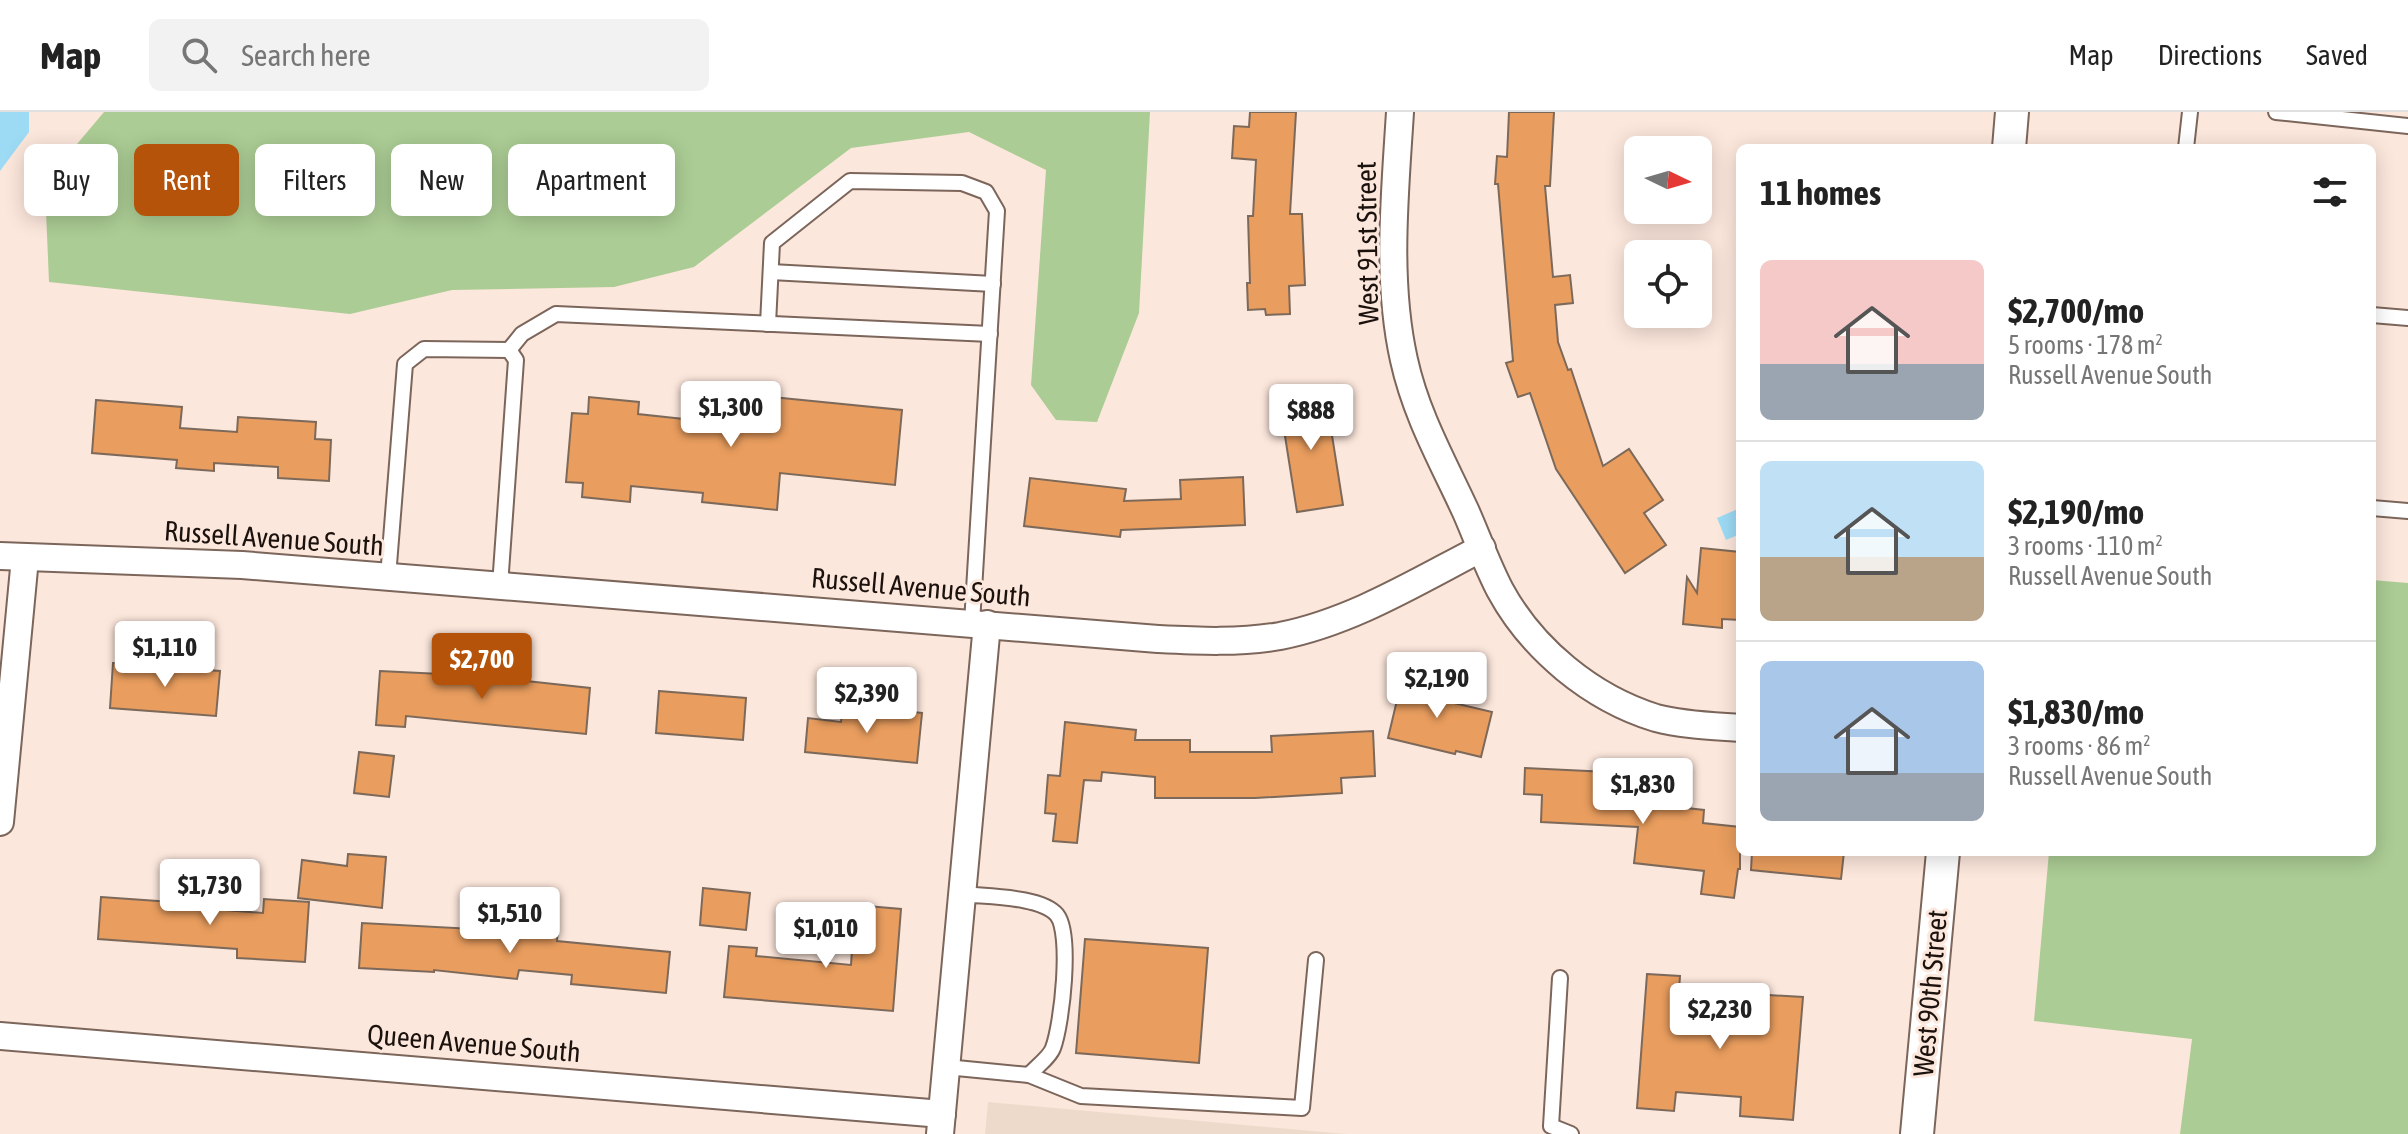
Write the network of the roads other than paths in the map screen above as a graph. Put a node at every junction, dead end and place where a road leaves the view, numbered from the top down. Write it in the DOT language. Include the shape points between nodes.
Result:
graph roads {
  1 [pos="1400,112"];
  2 [pos="2012,112"];
  3 [pos="2190,112"];
  4 [pos="2276,112"];
  5 [pos="2408,126"];
  6 [pos="2009,144"];
  7 [pos="2186,144"];
  8 [pos="771,272"];
  9 [pos="993,284"];
  10 [pos="2376,315"];
  11 [pos="2408,318"];
  12 [pos="768,324"];
  13 [pos="990,334"];
  14 [pos="509,350"];
  15 [pos="2376,508"];
  16 [pos="2408,511"];
  17 [pos="1482,548"];
  18 [pos="12,557"];
  19 [pos="388,577"];
  20 [pos="500,586"];
  21 [pos="979,624"];
  22 [pos="1736,728"];
  23 [pos="0,822"];
  24 [pos="1943,856"];
  25 [pos="962,894"];
  26 [pos="1316,960"];
  27 [pos="1560,978"];
  28 [pos="0,1036"];
  29 [pos="946,1067"];
  30 [pos="1029,1075"];
  31 [pos="941,1124"];
  32 [pos="1571,1134"];
  33 [pos="1917,1134"];
  1 -- 17 [label="street, West 91st Street" via="1394,284 1404,360 1428,435"];
  2 -- 6 [label="street"];
  3 -- 7 [label="lane"];
  4 -- 5 [label="lane"];
  8 -- 9 [label="lane"];
  8 -- 9 [label="lane" via="772,243 850,181 962,183 986,192 997,211"];
  8 -- 12 [label="lane"];
  9 -- 13 [label="lane"];
  10 -- 11 [label="lane"];
  12 -- 13 [label="lane"];
  12 -- 14 [label="lane" via="556,314 522,334"];
  13 -- 21 [label="lane"];
  14 -- 19 [label="lane" via="424,349 405,364"];
  14 -- 20 [label="lane" via="516,360"];
  15 -- 16 [label="lane"];
  17 -- 21 [label="street, Russell Avenue South" via="1396,593 1281,636 1219,642"];
  17 -- 22 [label="street" via="1530,634 1565,669 1610,699 1657,718"];
  18 -- 19 [label="street, Russell Avenue South" via="242,565"];
  18 -- 23 [label="street"];
  19 -- 20 [label="street, Russell Avenue South"];
  20 -- 21 [label="street, Russell Avenue South"];
  21 -- 25 [label="street"];
  24 -- 33 [label="street, West 90th Street"];
  25 -- 29 [label="street"];
  25 -- 30 [label="lane" via="1034,902 1056,914 1066,936 1053,1050"];
  26 -- 30 [label="lane" via="1302,1108 1081,1096"];
  27 -- 32 [label="lane" via="1551,1126"];
  28 -- 31 [label="street, Queen Avenue South"];
  29 -- 30 [label="lane"];
  29 -- 31 [label="street"];
}
